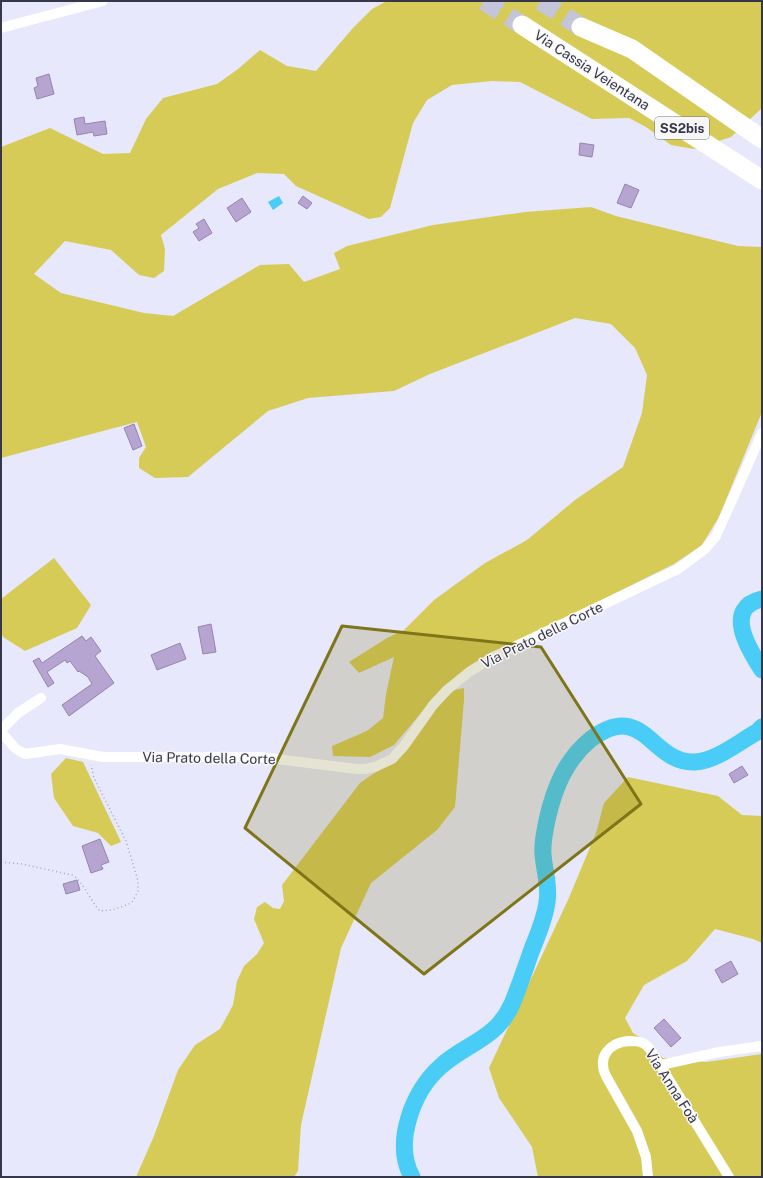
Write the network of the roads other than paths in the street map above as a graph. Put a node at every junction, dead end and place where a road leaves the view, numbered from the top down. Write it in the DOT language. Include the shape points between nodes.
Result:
graph roads {
  1 [pos="103,1"];
  2 [pos="522,25"];
  3 [pos="1,28"];
  4 [pos="581,28"];
  5 [pos="762,139"];
  6 [pos="762,180"];
  7 [pos="762,433"];
  8 [pos="41,698"];
  9 [pos="1,731"];
  10 [pos="762,1046"];
  11 [pos="660,1065"];
  12 [pos="648,1177"];
  13 [pos="730,1177"];
  1 -- 3 [label="street"];
  2 -- 6 [label="highway, Via Cassia Veientana / SS2bis"];
  4 -- 5 [label="highway, SS2bis" via="632,49"];
  7 -- 9 [label="street, Via Prato della Corte" via="716,536 705,549 678,569 493,657 447,690 392,759 375,767 357,769 260,757 103,757 60,749 25,754 16,749"];
  8 -- 9 [label="street" via="18,713"];
  10 -- 11 [label="street"];
  11 -- 12 [label="street, Via Anna Foà" via="646,1046 635,1041 614,1045 605,1054 602,1062 606,1076 637,1131 646,1157"];
  11 -- 13 [label="street, Via Anna Foà"];
}
